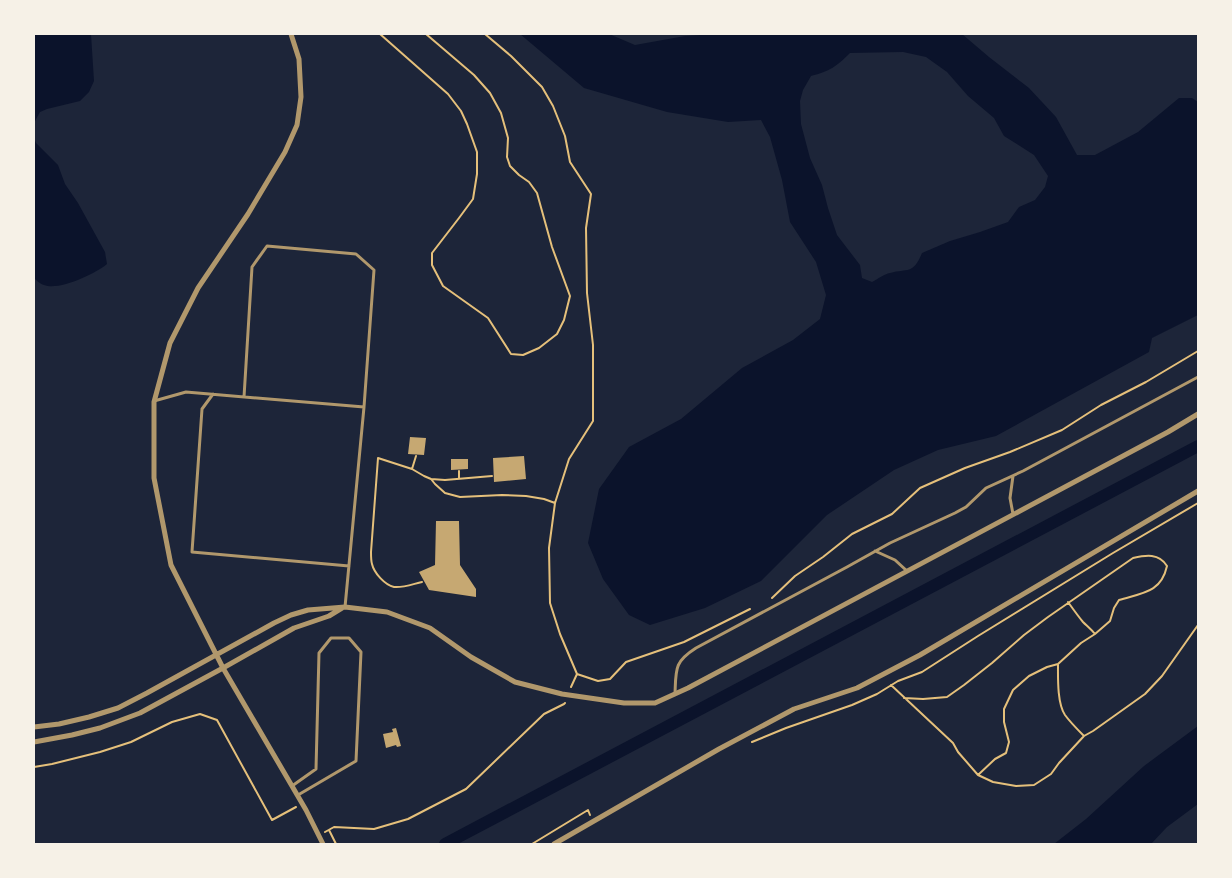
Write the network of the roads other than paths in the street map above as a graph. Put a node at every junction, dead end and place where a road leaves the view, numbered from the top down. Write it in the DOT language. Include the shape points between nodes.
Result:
graph roads {
  1 [pos="292,34"];
  2 [pos="1198,377"];
  3 [pos="213,394"];
  4 [pos="244,397"];
  5 [pos="154,402"];
  6 [pos="364,407"];
  7 [pos="1198,414"];
  8 [pos="1013,475"];
  9 [pos="1198,491"];
  10 [pos="1013,514"];
  11 [pos="875,551"];
  12 [pos="349,566"];
  13 [pos="906,571"];
  14 [pos="345,607"];
  15 [pos="217,655"];
  16 [pos="224,668"];
  17 [pos="675,694"];
  18 [pos="34,728"];
  19 [pos="34,742"];
  20 [pos="292,786"];
  21 [pos="297,795"];
  22 [pos="323,844"];
  23 [pos="554,844"];
  1 -- 5 [label="street" via="300,60 301,97 297,125 285,152 248,214 198,288 170,343"];
  2 -- 8 [label="lane"];
  3 -- 4 [label="lane"];
  3 -- 5 [label="lane" via="186,392"];
  3 -- 12 [label="lane" via="202,409 192,552"];
  4 -- 6 [label="lane"];
  4 -- 6 [label="lane" via="252,268 267,246 277,246 356,254 374,270"];
  5 -- 15 [label="street" via="154,478 171,565"];
  6 -- 12 [label="lane"];
  7 -- 10 [label="street"];
  8 -- 10 [label="lane" via="1010,498"];
  8 -- 11 [label="lane" via="986,488 966,507"];
  9 -- 23 [label="street" via="920,656 857,688 794,709"];
  10 -- 13 [label="street"];
  11 -- 13 [label="lane" via="896,560"];
  11 -- 17 [label="lane" via="687,654 676,670"];
  12 -- 14 [label="lane"];
  13 -- 17 [label="street"];
  14 -- 15 [label="street" via="291,615"];
  14 -- 16 [label="street" via="294,628"];
  14 -- 17 [label="street" via="387,612 430,628 515,682 624,703 655,703"];
  15 -- 16 [label="street"];
  15 -- 18 [label="street" via="118,708"];
  16 -- 19 [label="street" via="132,716 100,728"];
  16 -- 20 [label="street"];
  20 -- 21 [label="street"];
  20 -- 21 [label="lane" via="316,769 319,653 331,638 350,638 361,652 356,761"];
  21 -- 22 [label="street"];
}
